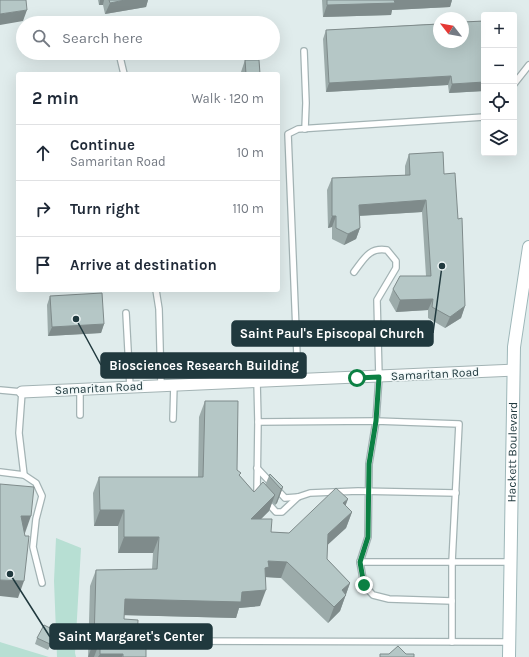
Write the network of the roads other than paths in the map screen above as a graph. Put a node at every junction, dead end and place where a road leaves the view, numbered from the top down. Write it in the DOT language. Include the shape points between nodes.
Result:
graph roads {
  1 [pos="304,51"];
  2 [pos="121,60"];
  3 [pos="529,65"];
  4 [pos="124,72"];
  5 [pos="517,80"];
  6 [pos="481,117"];
  7 [pos="305,128"];
  8 [pos="529,247"];
  9 [pos="354,272"];
  10 [pos="156,292"];
  11 [pos="525,295"];
  12 [pos="126,313"];
  13 [pos="513,370"];
  14 [pos="379,377"];
  15 [pos="298,380"];
  16 [pos="257,381"];
  17 [pos="174,384"];
  18 [pos="161,385"];
  19 [pos="130,387"];
  20 [pos="80,389"];
  21 [pos="0,390"];
  22 [pos="22,392"];
  23 [pos="80,415"];
  24 [pos="173,419"];
  25 [pos="376,421"];
  26 [pos="258,422"];
  27 [pos="257,468"];
  28 [pos="0,472"];
  29 [pos="24,475"];
  30 [pos="367,492"];
  31 [pos="456,493"];
  32 [pos="298,498"];
  33 [pos="360,562"];
  34 [pos="452,562"];
  35 [pos="510,562"];
  36 [pos="42,583"];
  37 [pos="452,601"];
  38 [pos="147,641"];
  39 [pos="452,642"];
  40 [pos="509,642"];
  41 [pos="509,657"];
  1 -- 7 [label="lane"];
  2 -- 4 [label="lane"];
  3 -- 5 [label="lane"];
  6 -- 7 [label="lane"];
  7 -- 15 [label="lane" via="288,134"];
  8 -- 11 [label="street, Hackett Boulevard"];
  9 -- 14 [label="lane" via="369,253 378,248 387,250 396,261 396,268 377,300"];
  10 -- 18 [label="lane"];
  11 -- 13 [label="street, Hackett Boulevard"];
  12 -- 19 [label="lane"];
  13 -- 14 [label="street, Samaritan Road"];
  13 -- 35 [label="street, Hackett Boulevard"];
  14 -- 15 [label="street, Samaritan Road"];
  14 -- 25 [label="lane"];
  15 -- 16 [label="street, Samaritan Road"];
  16 -- 17 [label="street, Samaritan Road"];
  16 -- 26 [label="lane"];
  17 -- 18 [label="street, Samaritan Road"];
  17 -- 24 [label="lane"];
  18 -- 19 [label="street, Samaritan Road"];
  19 -- 20 [label="street, Samaritan Road"];
  20 -- 22 [label="street, Samaritan Road"];
  20 -- 23 [label="lane"];
  21 -- 22 [label="lane"];
  22 -- 29 [label="lane" via="19,433"];
  25 -- 26 [label="lane"];
  25 -- 30 [label="lane"];
  25 -- 31 [label="lane" via="459,424"];
  26 -- 27 [label="lane"];
  27 -- 32 [label="lane" via="285,498"];
  27 -- 32 [label="lane" via="257,492 276,512 282,512"];
  28 -- 29 [label="lane"];
  29 -- 36 [label="lane" via="36,483 42,496 36,519 34,547"];
  30 -- 31 [label="lane"];
  30 -- 32 [label="lane" via="310,493"];
  30 -- 33 [label="lane" via="368,537"];
  31 -- 34 [label="lane"];
  33 -- 34 [label="lane"];
  33 -- 37 [label="lane" via="364,585 373,595 389,599"];
  34 -- 35 [label="lane"];
  34 -- 37 [label="lane"];
  35 -- 40 [label="street, Hackett Boulevard"];
  37 -- 39 [label="lane"];
  38 -- 39 [label="lane"];
  39 -- 40 [label="lane"];
  40 -- 41 [label="street, Hackett Boulevard"];
}
